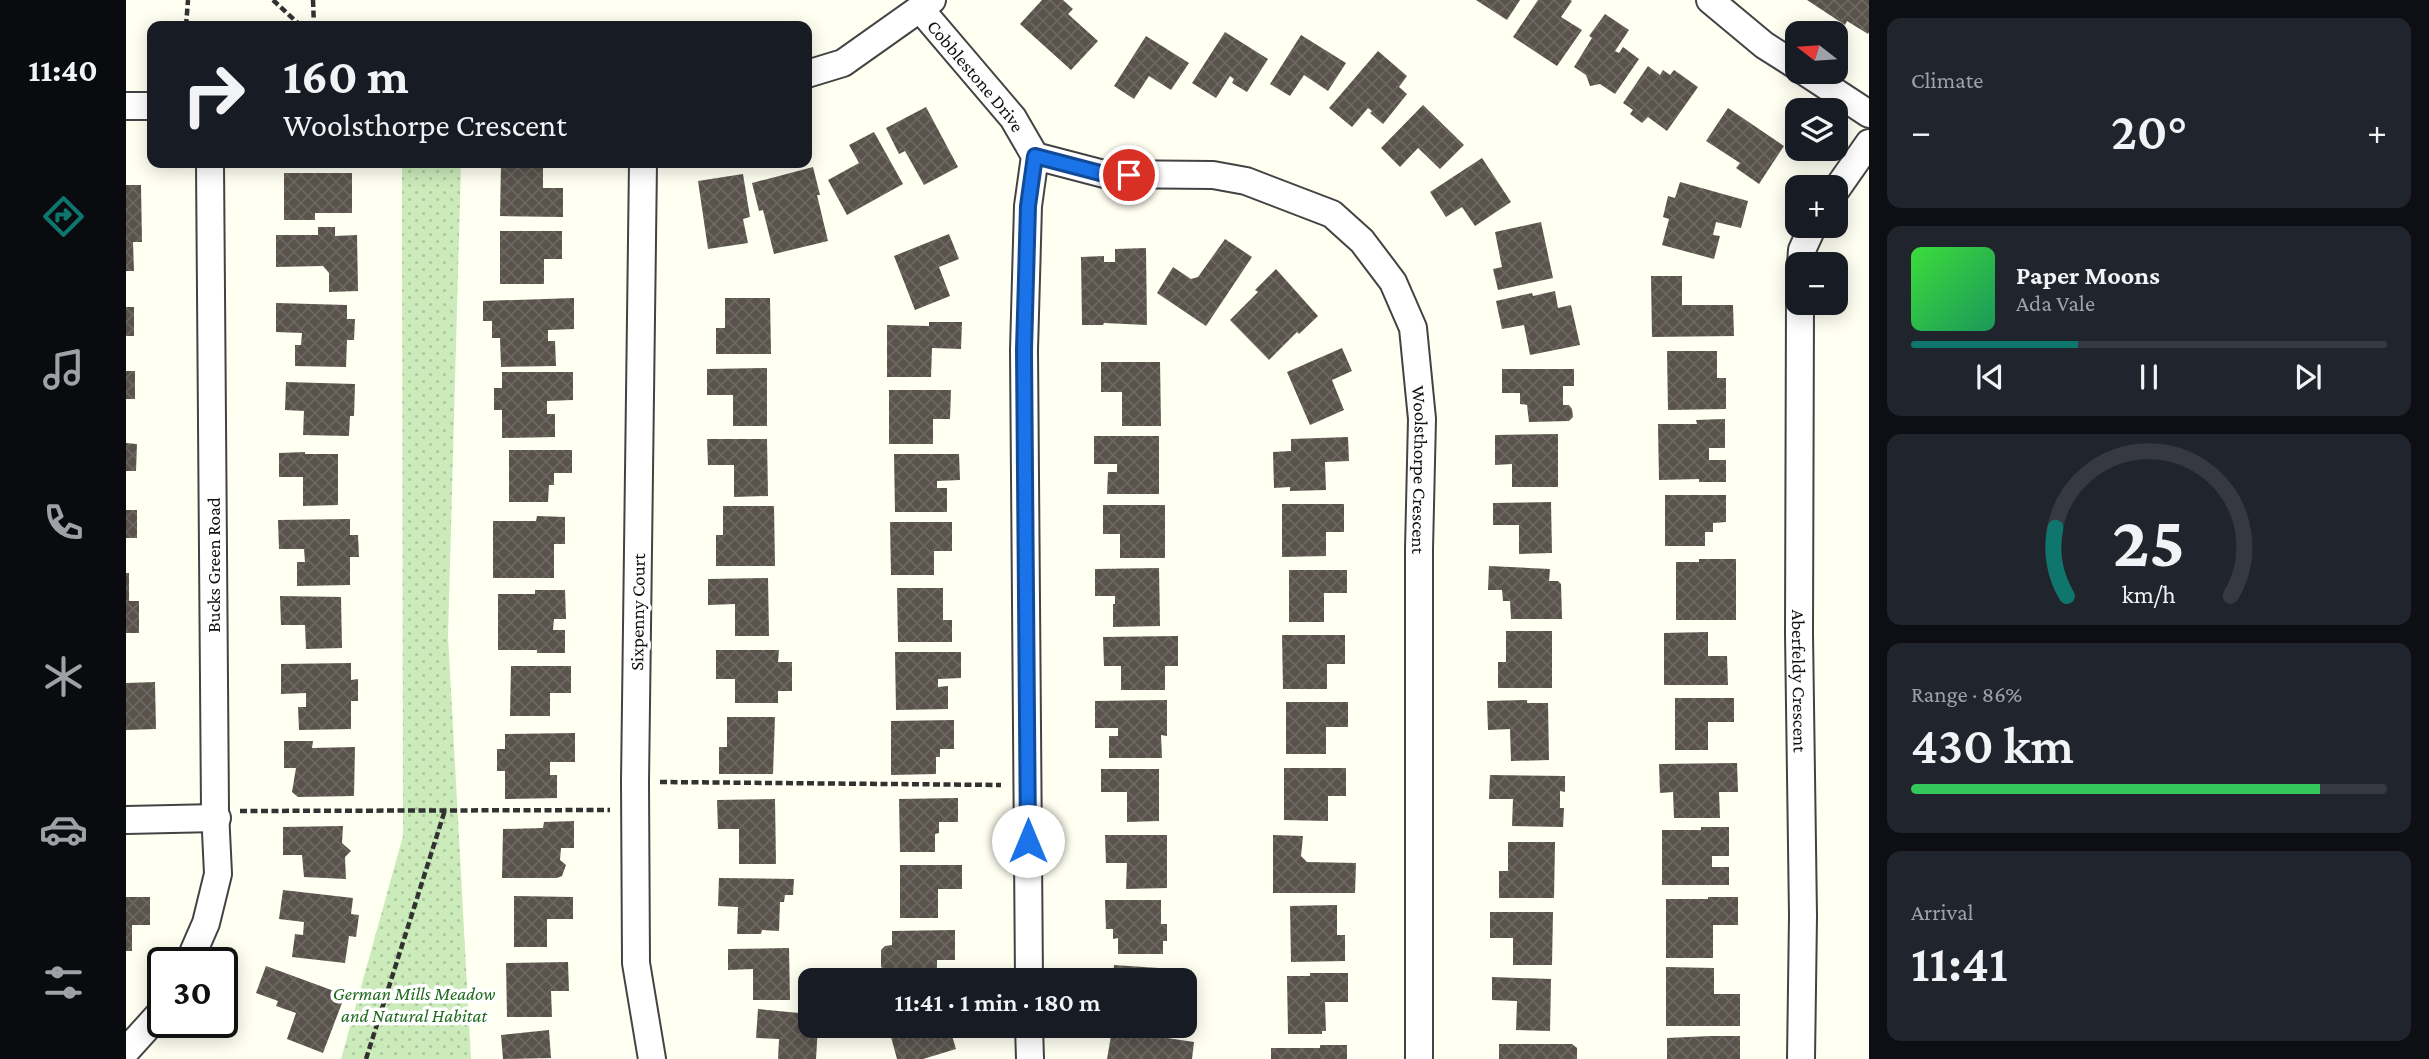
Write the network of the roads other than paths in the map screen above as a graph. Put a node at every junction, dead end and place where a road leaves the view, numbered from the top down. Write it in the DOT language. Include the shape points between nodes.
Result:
graph roads {
  1 [pos="1712,1"];
  2 [pos="927,5"];
  3 [pos="1785,58"];
  4 [pos="812,72"];
  5 [pos="1823,84"];
  6 [pos="126,106"];
  7 [pos="147,106"];
  8 [pos="1869,114"];
  9 [pos="1869,143"];
  10 [pos="1035,156"];
  11 [pos="210,168"];
  12 [pos="643,168"];
  13 [pos="1847,175"];
  14 [pos="1800,315"];
  15 [pos="216,815"];
  16 [pos="126,820"];
  17 [pos="196,947"];
  18 [pos="1029,968"];
  19 [pos="147,1028"];
  20 [pos="1029,1038"];
  21 [pos="126,1051"];
  22 [pos="652,1059"];
  23 [pos="1030,1059"];
  24 [pos="1419,1059"];
  25 [pos="1801,1059"];
  1 -- 3 [label="street"];
  2 -- 4 [label="street" via="843,63"];
  2 -- 10 [label="street, Cobblestone Drive" via="1013,118"];
  5 -- 8 [label="street"];
  6 -- 7 [label="street"];
  9 -- 13 [label="street"];
  10 -- 18 [label="street" via="1028,206 1024,350"];
  10 -- 24 [label="street, Woolsthorpe Crescent" via="1104,174 1213,175 1246,181 1332,214 1362,242 1393,282 1413,328 1422,419"];
  11 -- 15 [label="street, Bucks Green Road"];
  12 -- 22 [label="street, Sixpenny Court" via="636,963"];
  14 -- 25 [label="street, Aberfeldy Crescent"];
  15 -- 16 [label="street"];
  15 -- 17 [label="street, Bucks Green Road" via="218,874"];
  19 -- 21 [label="street"];
  20 -- 23 [label="street"];
}
